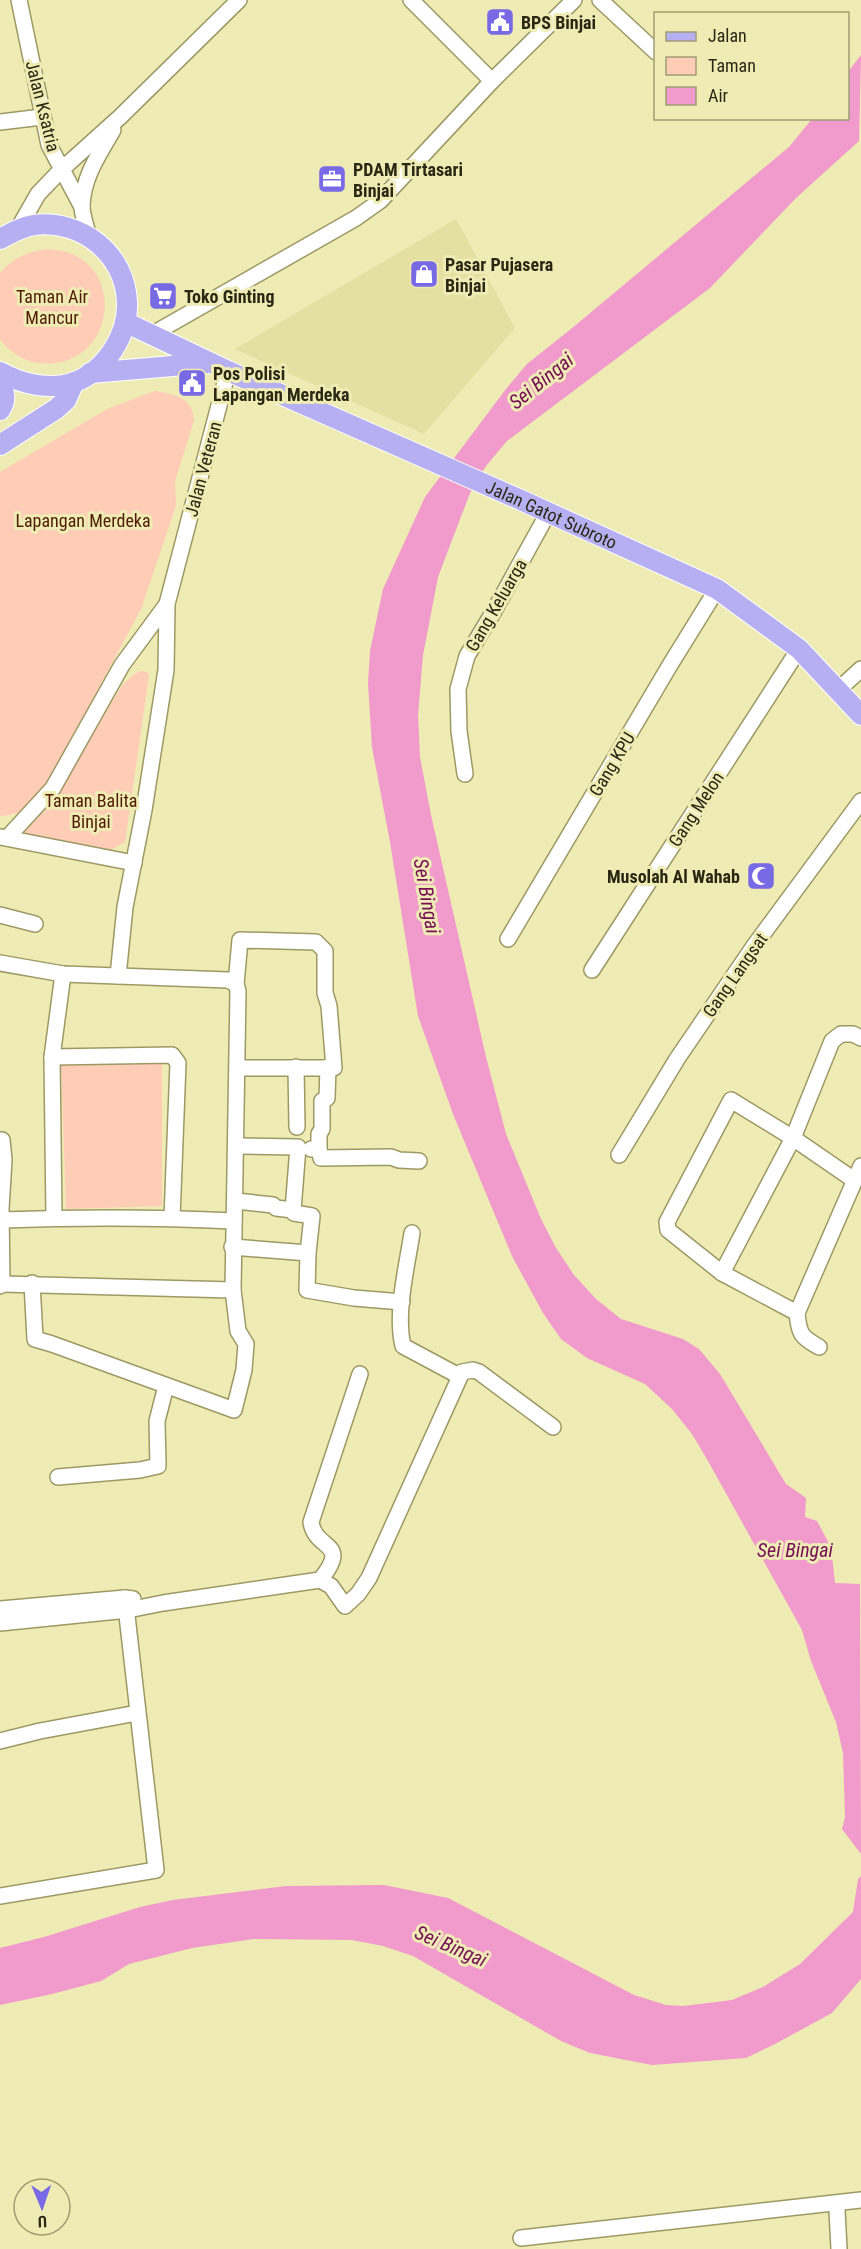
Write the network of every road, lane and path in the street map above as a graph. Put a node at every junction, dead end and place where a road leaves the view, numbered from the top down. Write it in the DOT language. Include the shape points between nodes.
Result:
graph roads {
  1 [pos="19,0"];
  2 [pos="239,0"];
  3 [pos="411,0"];
  4 [pos="574,0"];
  5 [pos="600,0"];
  6 [pos="654,50"];
  7 [pos="492,81"];
  8 [pos="42,117"];
  9 [pos="120,117"];
  10 [pos="0,122"];
  11 [pos="61,170"];
  12 [pos="82,207"];
  13 [pos="18,229"];
  14 [pos="88,234"];
  15 [pos="0,238"];
  16 [pos="125,322"];
  17 [pos="151,335"];
  18 [pos="219,367"];
  19 [pos="0,372"];
  20 [pos="0,377"];
  21 [pos="82,378"];
  22 [pos="0,410"];
  23 [pos="0,445"];
  24 [pos="548,513"];
  25 [pos="717,589"];
  26 [pos="167,604"];
  27 [pos="799,649"];
  28 [pos="861,669"];
  29 [pos="839,690"];
  30 [pos="861,715"];
  31 [pos="465,774"];
  32 [pos="861,801"];
  33 [pos="4,837"];
  34 [pos="134,863"];
  35 [pos="0,915"];
  36 [pos="35,924"];
  37 [pos="508,939"];
  38 [pos="0,963"];
  39 [pos="592,970"];
  40 [pos="63,974"];
  41 [pos="118,976"];
  42 [pos="236,984"];
  43 [pos="861,1038"];
  44 [pos="52,1057"];
  45 [pos="296,1067"];
  46 [pos="328,1067"];
  47 [pos="238,1068"];
  48 [pos="297,1127"];
  49 [pos="793,1138"];
  50 [pos="0,1140"];
  51 [pos="237,1146"];
  52 [pos="298,1149"];
  53 [pos="319,1149"];
  54 [pos="619,1155"];
  55 [pos="418,1161"];
  56 [pos="861,1166"];
  57 [pos="854,1180"];
  58 [pos="236,1202"];
  59 [pos="293,1210"];
  60 [pos="54,1218"];
  61 [pos="172,1218"];
  62 [pos="234,1221"];
  63 [pos="1,1226"];
  64 [pos="412,1233"];
  65 [pos="232,1247"];
  66 [pos="308,1253"];
  67 [pos="722,1273"];
  68 [pos="32,1283"];
  69 [pos="1,1285"];
  70 [pos="233,1290"];
  71 [pos="402,1302"];
  72 [pos="797,1313"];
  73 [pos="819,1347"];
  74 [pos="360,1374"];
  75 [pos="459,1376"];
  76 [pos="166,1386"];
  77 [pos="553,1427"];
  78 [pos="58,1478"];
  79 [pos="320,1580"];
  80 [pos="126,1604"];
  81 [pos="0,1609"];
  82 [pos="0,1623"];
  83 [pos="137,1713"];
  84 [pos="0,1741"];
  85 [pos="0,1896"];
  86 [pos="861,2200"];
  87 [pos="835,2204"];
  88 [pos="522,2238"];
  89 [pos="839,2249"];
  1 -- 8 [label="street, Jalan Ksatria"];
  2 -- 9 [label="street"];
  3 -- 7 [label="street"];
  4 -- 7 [label="street"];
  5 -- 6 [label="street"];
  7 -- 17 [label="street" via="380,201"];
  8 -- 10 [label="street"];
  8 -- 11 [label="street, Jalan Ksatria"];
  9 -- 11 [label="street"];
  9 -- 12 [label="street" via="93,164"];
  11 -- 12 [label="street, Jalan Ksatria"];
  11 -- 13 [label="street" via="38,194"];
  12 -- 14 [label="street"];
  13 -- 14 [label="main road" via="62,225"];
  13 -- 15 [label="main road"];
  14 -- 16 [label="main road" via="117,265 127,303"];
  16 -- 17 [label="main road, Jalan Gatot Subroto"];
  16 -- 21 [label="main road" via="113,351"];
  17 -- 18 [label="main road, Jalan Gatot Subroto"];
  18 -- 21 [label="main road, Jalan Gatot Subroto"];
  18 -- 24 [label="main road, Jalan Gatot Subroto"];
  18 -- 26 [label="street, Jalan Veteran"];
  19 -- 21 [label="main road, Jalan Gatot Subroto" via="27,384 54,386"];
  20 -- 22 [label="main road" via="5,401"];
  21 -- 23 [label="main road" via="56,409"];
  24 -- 25 [label="main road, Jalan Gatot Subroto"];
  24 -- 31 [label="street, Gang Keluarga" via="467,656 458,689"];
  25 -- 27 [label="main road, Jalan Gatot Subroto"];
  25 -- 37 [label="street, Gang KPU"];
  26 -- 33 [label="street" via="122,665 53,788"];
  26 -- 34 [label="street" via="166,670"];
  27 -- 29 [label="main road, Jalan Gatot Subroto"];
  27 -- 39 [label="street, Gang Melon"];
  28 -- 29 [label="street"];
  29 -- 30 [label="main road, Jalan Gatot Subroto"];
  32 -- 54 [label="street, Gang Langsat" via="754,945"];
  33 -- 34 [label="street"];
  34 -- 41 [label="street"];
  35 -- 36 [label="street"];
  38 -- 40 [label="street"];
  40 -- 41 [label="street"];
  40 -- 44 [label="street"];
  41 -- 42 [label="street" via="228,980"];
  42 -- 46 [label="street" via="240,940 316,942 325,951 325,993 334,1068"];
  42 -- 47 [label="street"];
  43 -- 49 [label="street" via="841,1034 832,1041"];
  44 -- 60 [label="street"];
  44 -- 61 [label="street" via="176,1058"];
  45 -- 46 [label="street"];
  45 -- 47 [label="street"];
  45 -- 48 [label="street"];
  46 -- 53 [label="street"];
  47 -- 51 [label="street"];
  49 -- 57 [label="street"];
  49 -- 67 [label="street"];
  49 -- 67 [label="street" via="731,1100 675,1206 667,1222 668,1230"];
  50 -- 63 [label="street" via="4,1160"];
  51 -- 52 [label="street"];
  51 -- 58 [label="street"];
  52 -- 53 [label="street"];
  52 -- 59 [label="street"];
  53 -- 55 [label="street" via="321,1158 391,1157"];
  56 -- 57 [label="street"];
  57 -- 72 [label="street"];
  58 -- 59 [label="street"];
  58 -- 62 [label="street"];
  59 -- 66 [label="street" via="312,1216"];
  60 -- 61 [label="street"];
  60 -- 63 [label="street"];
  61 -- 62 [label="street"];
  62 -- 65 [label="street"];
  63 -- 69 [label="street"];
  64 -- 71 [label="street"];
  65 -- 66 [label="street"];
  65 -- 70 [label="street"];
  66 -- 71 [label="street" via="307,1290"];
  67 -- 72 [label="street"];
  68 -- 69 [label="street"];
  68 -- 70 [label="street"];
  68 -- 76 [label="street" via="35,1340"];
  70 -- 76 [label="street" via="238,1331 246,1344 234,1410"];
  71 -- 75 [label="street" via="402,1346"];
  72 -- 73 [label="street" via="804,1339"];
  74 -- 79 [label="street" via="311,1522 333,1557"];
  75 -- 77 [label="street" via="466,1370 479,1372"];
  75 -- 79 [label="street" via="369,1578 345,1606 331,1586"];
  76 -- 78 [label="street" via="157,1421 158,1466"];
  79 -- 80 [label="street" via="163,1603"];
  80 -- 81 [label="street"];
  80 -- 82 [label="street"];
  80 -- 83 [label="street"];
  83 -- 84 [label="street"];
  83 -- 85 [label="street" via="156,1869"];
  86 -- 87 [label="street"];
  87 -- 88 [label="street"];
  87 -- 89 [label="street"];
}
